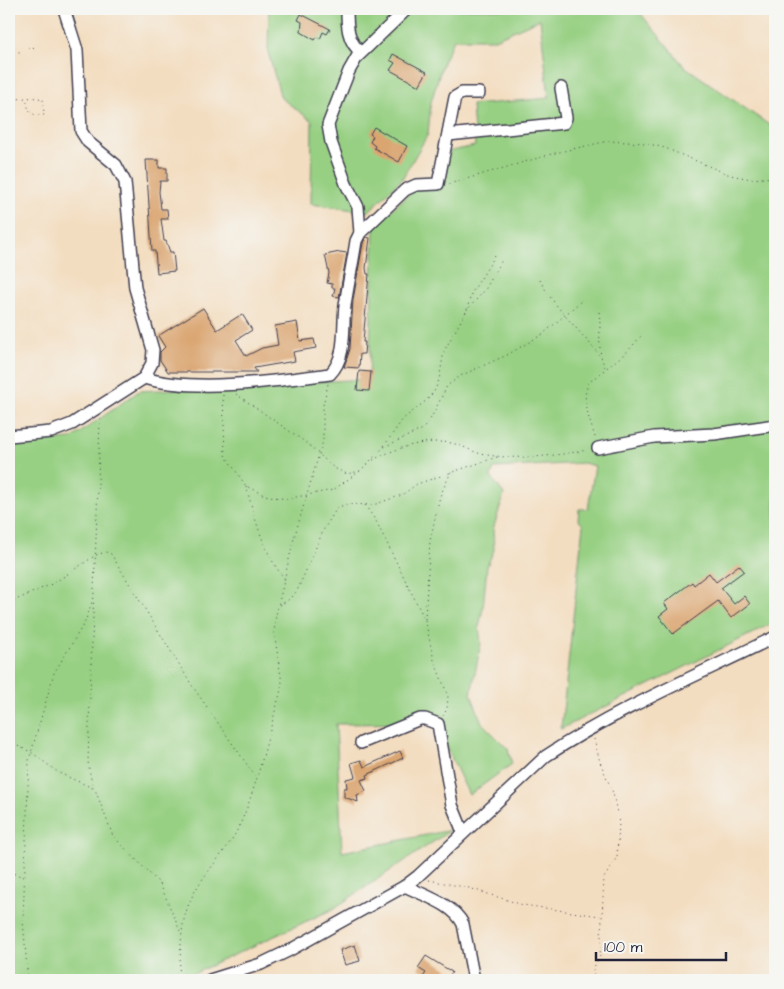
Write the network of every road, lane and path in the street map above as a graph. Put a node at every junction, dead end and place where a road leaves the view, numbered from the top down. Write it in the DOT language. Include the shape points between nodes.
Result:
graph roads {
  1 [pos="64,9"];
  2 [pos="347,9"];
  3 [pos="407,9"];
  4 [pos="35,47"];
  5 [pos="361,52"];
  6 [pos="9,55"];
  7 [pos="562,88"];
  8 [pos="479,93"];
  9 [pos="26,99"];
  10 [pos="9,100"];
  11 [pos="448,135"];
  12 [pos="775,177"];
  13 [pos="438,184"];
  14 [pos="360,233"];
  15 [pos="495,256"];
  16 [pos="502,260"];
  17 [pos="540,280"];
  18 [pos="581,301"];
  19 [pos="468,310"];
  20 [pos="599,312"];
  21 [pos="567,315"];
  22 [pos="641,336"];
  23 [pos="599,355"];
  24 [pos="605,368"];
  25 [pos="330,374"];
  26 [pos="144,378"];
  27 [pos="220,384"];
  28 [pos="236,394"];
  29 [pos="101,404"];
  30 [pos="775,425"];
  31 [pos="9,436"];
  32 [pos="384,447"];
  33 [pos="598,448"];
  34 [pos="320,455"];
  35 [pos="497,456"];
  36 [pos="370,462"];
  37 [pos="360,471"];
  38 [pos="452,472"];
  39 [pos="246,486"];
  40 [pos="308,494"];
  41 [pos="364,504"];
  42 [pos="96,555"];
  43 [pos="285,579"];
  44 [pos="92,600"];
  45 [pos="9,603"];
  46 [pos="279,606"];
  47 [pos="425,620"];
  48 [pos="775,637"];
  49 [pos="438,724"];
  50 [pos="592,729"];
  51 [pos="9,742"];
  52 [pos="362,743"];
  53 [pos="31,752"];
  54 [pos="256,777"];
  55 [pos="95,789"];
  56 [pos="463,832"];
  57 [pos="9,872"];
  58 [pos="418,876"];
  59 [pos="24,877"];
  60 [pos="405,886"];
  61 [pos="601,916"];
  62 [pos="180,932"];
  63 [pos="28,980"];
  64 [pos="178,980"];
  65 [pos="210,980"];
  66 [pos="474,980"];
  67 [pos="594,980"];
  1 -- 26 [label="street" via="77,50 83,137 116,165 124,182 135,288 153,350 152,363"];
  2 -- 5 [label="street" via="350,36"];
  3 -- 5 [label="street"];
  4 -- 6 [label="path"];
  5 -- 14 [label="street" via="349,71 328,125 346,184 358,207"];
  7 -- 11 [label="street" via="564,123"];
  8 -- 11 [label="street" via="462,93 455,97"];
  9 -- 9 [label="path" via="43,99 44,115 29,111"];
  9 -- 10 [label="path"];
  11 -- 13 [label="street"];
  12 -- 13 [label="path" via="751,179 730,175 665,148 645,143 608,141 451,184"];
  13 -- 14 [label="street" via="416,185 405,190"];
  14 -- 25 [label="street" via="346,299 342,352"];
  15 -- 19 [label="path" via="471,294"];
  16 -- 19 [label="path" via="485,290"];
  17 -- 21 [label="path" via="546,292"];
  18 -- 21 [label="path"];
  19 -- 32 [label="path" via="444,351 434,390 427,400 403,419"];
  20 -- 23 [label="path" via="602,330"];
  21 -- 23 [label="path"];
  21 -- 32 [label="path" via="544,334 460,376 447,386 423,429"];
  22 -- 24 [label="path" via="628,351"];
  23 -- 24 [label="path"];
  24 -- 33 [label="path" via="588,382 585,395"];
  25 -- 27 [label="street"];
  25 -- 34 [label="path" via="323,405"];
  26 -- 27 [label="street" via="185,385"];
  26 -- 29 [label="street"];
  27 -- 39 [label="path" via="224,399 225,455"];
  28 -- 34 [label="path"];
  29 -- 31 [label="street" via="72,424 56,430"];
  29 -- 42 [label="path"];
  30 -- 33 [label="street" via="714,434 654,437"];
  32 -- 36 [label="path"];
  33 -- 35 [label="path" via="547,456"];
  34 -- 37 [label="path" via="334,468 347,474"];
  34 -- 40 [label="path"];
  35 -- 36 [label="path" via="437,442 391,451"];
  35 -- 38 [label="path"];
  36 -- 37 [label="path"];
  37 -- 40 [label="path" via="332,490"];
  38 -- 41 [label="path" via="417,484 402,495"];
  38 -- 47 [label="path" via="440,496 430,541"];
  39 -- 40 [label="path" via="264,495 286,499"];
  39 -- 43 [label="path" via="267,549"];
  40 -- 43 [label="path"];
  41 -- 46 [label="path" via="346,504 338,508 324,529 296,590"];
  41 -- 47 [label="path" via="376,521"];
  42 -- 44 [label="path"];
  42 -- 45 [label="path" via="54,583"];
  42 -- 54 [label="path" via="106,552 116,559 193,686"];
  43 -- 46 [label="path"];
  44 -- 53 [label="path" via="85,622 54,673"];
  44 -- 55 [label="path" via="88,762"];
  46 -- 54 [label="path" via="274,632 282,683"];
  47 -- 49 [label="path" via="434,660 448,696 447,709"];
  48 -- 50 [label="street"];
  49 -- 52 [label="street" via="420,719"];
  49 -- 56 [label="street" via="452,806"];
  50 -- 56 [label="street" via="546,756"];
  50 -- 61 [label="path" via="600,762 613,793 619,823 617,857 604,878"];
  51 -- 53 [label="path"];
  53 -- 55 [label="path" via="59,773"];
  53 -- 59 [label="path"];
  54 -- 62 [label="path" via="234,835 191,897"];
  55 -- 62 [label="path" via="113,836 160,884"];
  56 -- 58 [label="street"];
  57 -- 59 [label="path"];
  58 -- 60 [label="street"];
  58 -- 61 [label="path" via="523,905"];
  59 -- 63 [label="path" via="23,920"];
  60 -- 65 [label="street" via="261,964"];
  60 -- 66 [label="street" via="452,909 459,916"];
  61 -- 67 [label="path" via="600,956 593,969"];
  62 -- 64 [label="path"];
}
